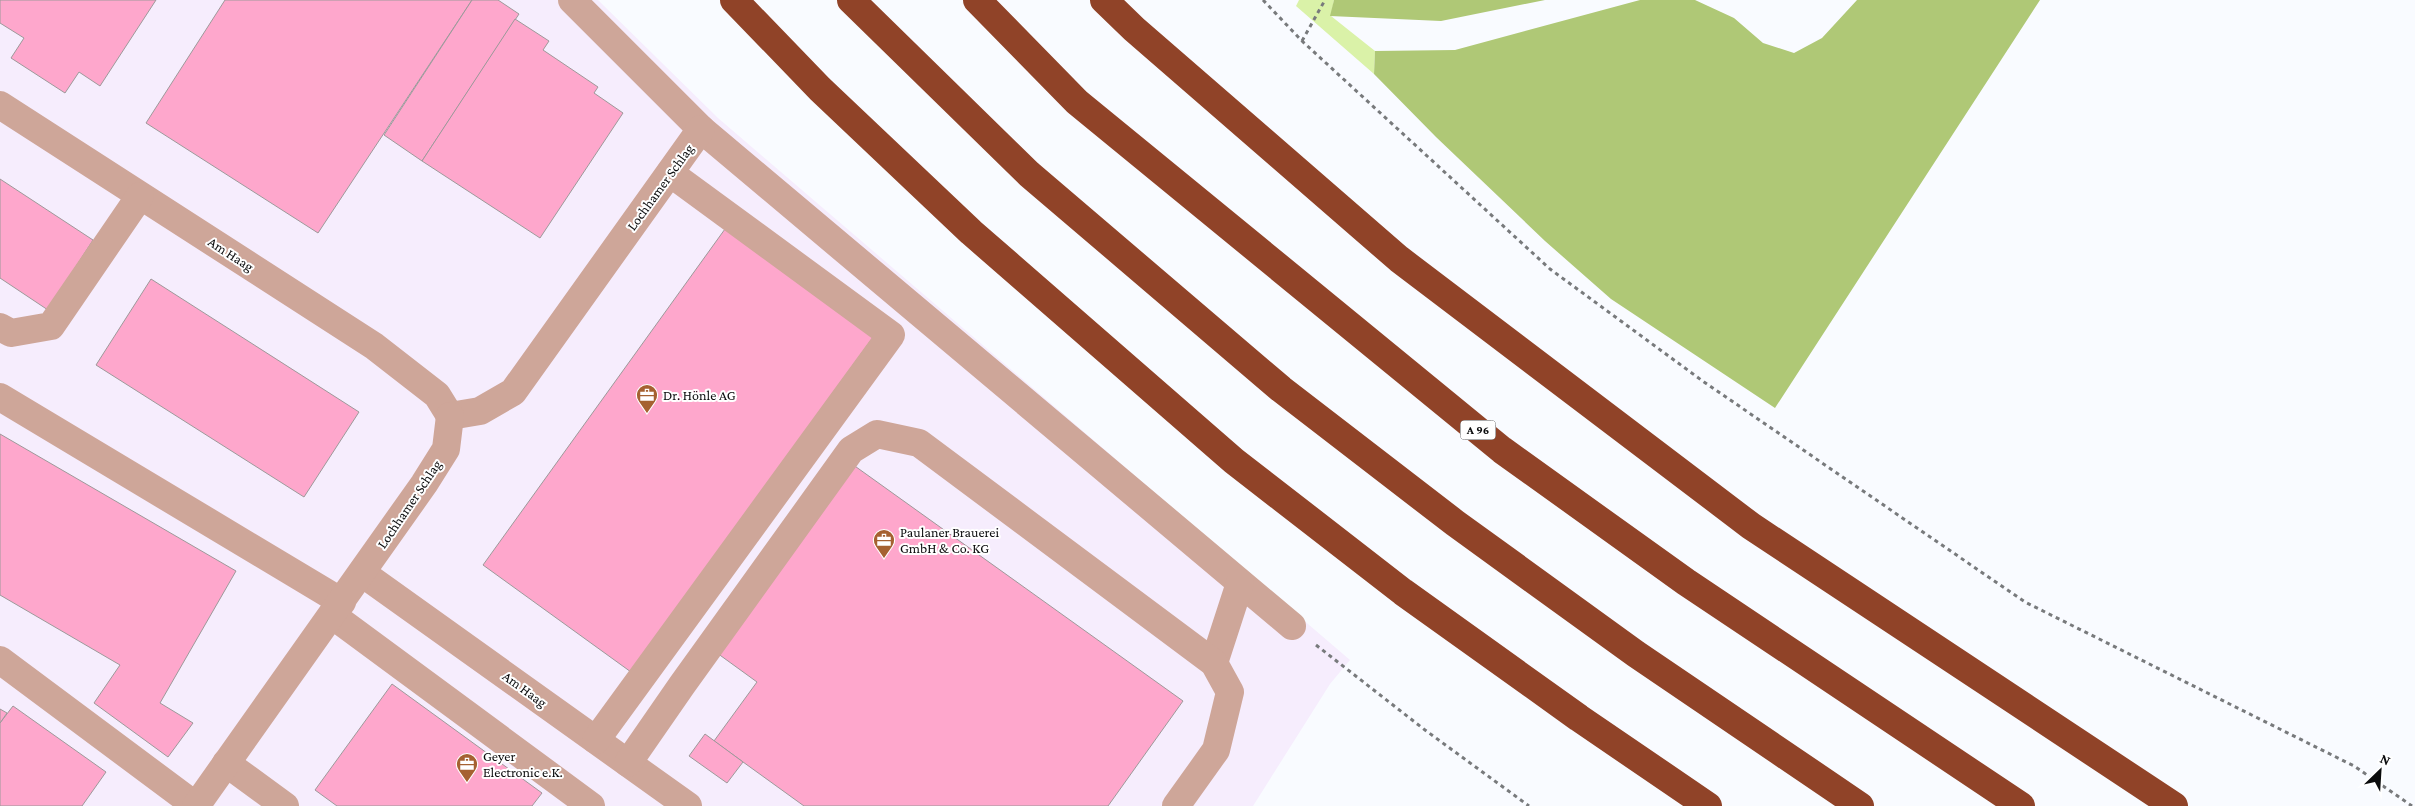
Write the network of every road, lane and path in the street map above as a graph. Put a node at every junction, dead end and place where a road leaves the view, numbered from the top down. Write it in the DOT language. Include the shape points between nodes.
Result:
graph roads {
  1 [pos="572,0"];
  2 [pos="734,0"];
  3 [pos="852,0"];
  4 [pos="977,0"];
  5 [pos="1104,0"];
  6 [pos="1263,0"];
  7 [pos="1325,0"];
  8 [pos="1302,41"];
  9 [pos="0,105"];
  10 [pos="701,130"];
  11 [pos="670,173"];
  12 [pos="140,196"];
  13 [pos="0,327"];
  14 [pos="0,397"];
  15 [pos="450,416"];
  16 [pos="362,573"];
  17 [pos="1240,583"];
  18 [pos="337,609"];
  19 [pos="1292,626"];
  20 [pos="0,660"];
  21 [pos="1214,663"];
  22 [pos="596,740"];
  23 [pos="226,763"];
  24 [pos="628,763"];
  25 [pos="196,806"];
  26 [pos="285,806"];
  27 [pos="591,806"];
  28 [pos="688,806"];
  29 [pos="1176,806"];
  30 [pos="1529,806"];
  31 [pos="1708,806"];
  32 [pos="1860,806"];
  33 [pos="2021,806"];
  34 [pos="2174,806"];
  35 [pos="2412,806"];
  1 -- 10 [label="street"];
  2 -- 31 [label="highway" via="820,89 971,232 1234,461 1411,598"];
  3 -- 32 [label="highway" via="1029,174 1281,389 1636,654"];
  4 -- 33 [label="highway, A 96" via="1077,102 1502,450 1686,582"];
  5 -- 34 [label="highway" via="1399,259 1743,520"];
  6 -- 8 [label="path"];
  7 -- 8 [label="path"];
  8 -- 35 [label="path" via="1550,269 1704,382 1904,520 2025,602 2354,766"];
  9 -- 12 [label="street, Am Haag"];
  10 -- 11 [label="street, Lochhamer Schlag"];
  10 -- 17 [label="street"];
  11 -- 15 [label="street, Lochhamer Schlag" via="513,392 480,411"];
  11 -- 22 [label="street" via="891,335"];
  12 -- 13 [label="street" via="51,326 11,333"];
  12 -- 15 [label="street, Am Haag" via="374,346 438,395"];
  14 -- 18 [label="street"];
  15 -- 16 [label="street, Lochhamer Schlag" via="446,449"];
  16 -- 18 [label="street, Lochhamer Schlag"];
  16 -- 22 [label="street, Am Haag"];
  17 -- 19 [label="street"];
  17 -- 21 [label="street"];
  18 -- 23 [label="street, Lochhamer Schlag"];
  18 -- 27 [label="street"];
  19 -- 30 [label="path"];
  20 -- 25 [label="street"];
  21 -- 24 [label="street" via="919,443 877,434 851,450"];
  21 -- 29 [label="street" via="1230,692 1216,750"];
  22 -- 24 [label="street, Am Haag"];
  23 -- 25 [label="street, Lochhamer Schlag"];
  23 -- 26 [label="street"];
  24 -- 28 [label="street, Am Haag"];
}
